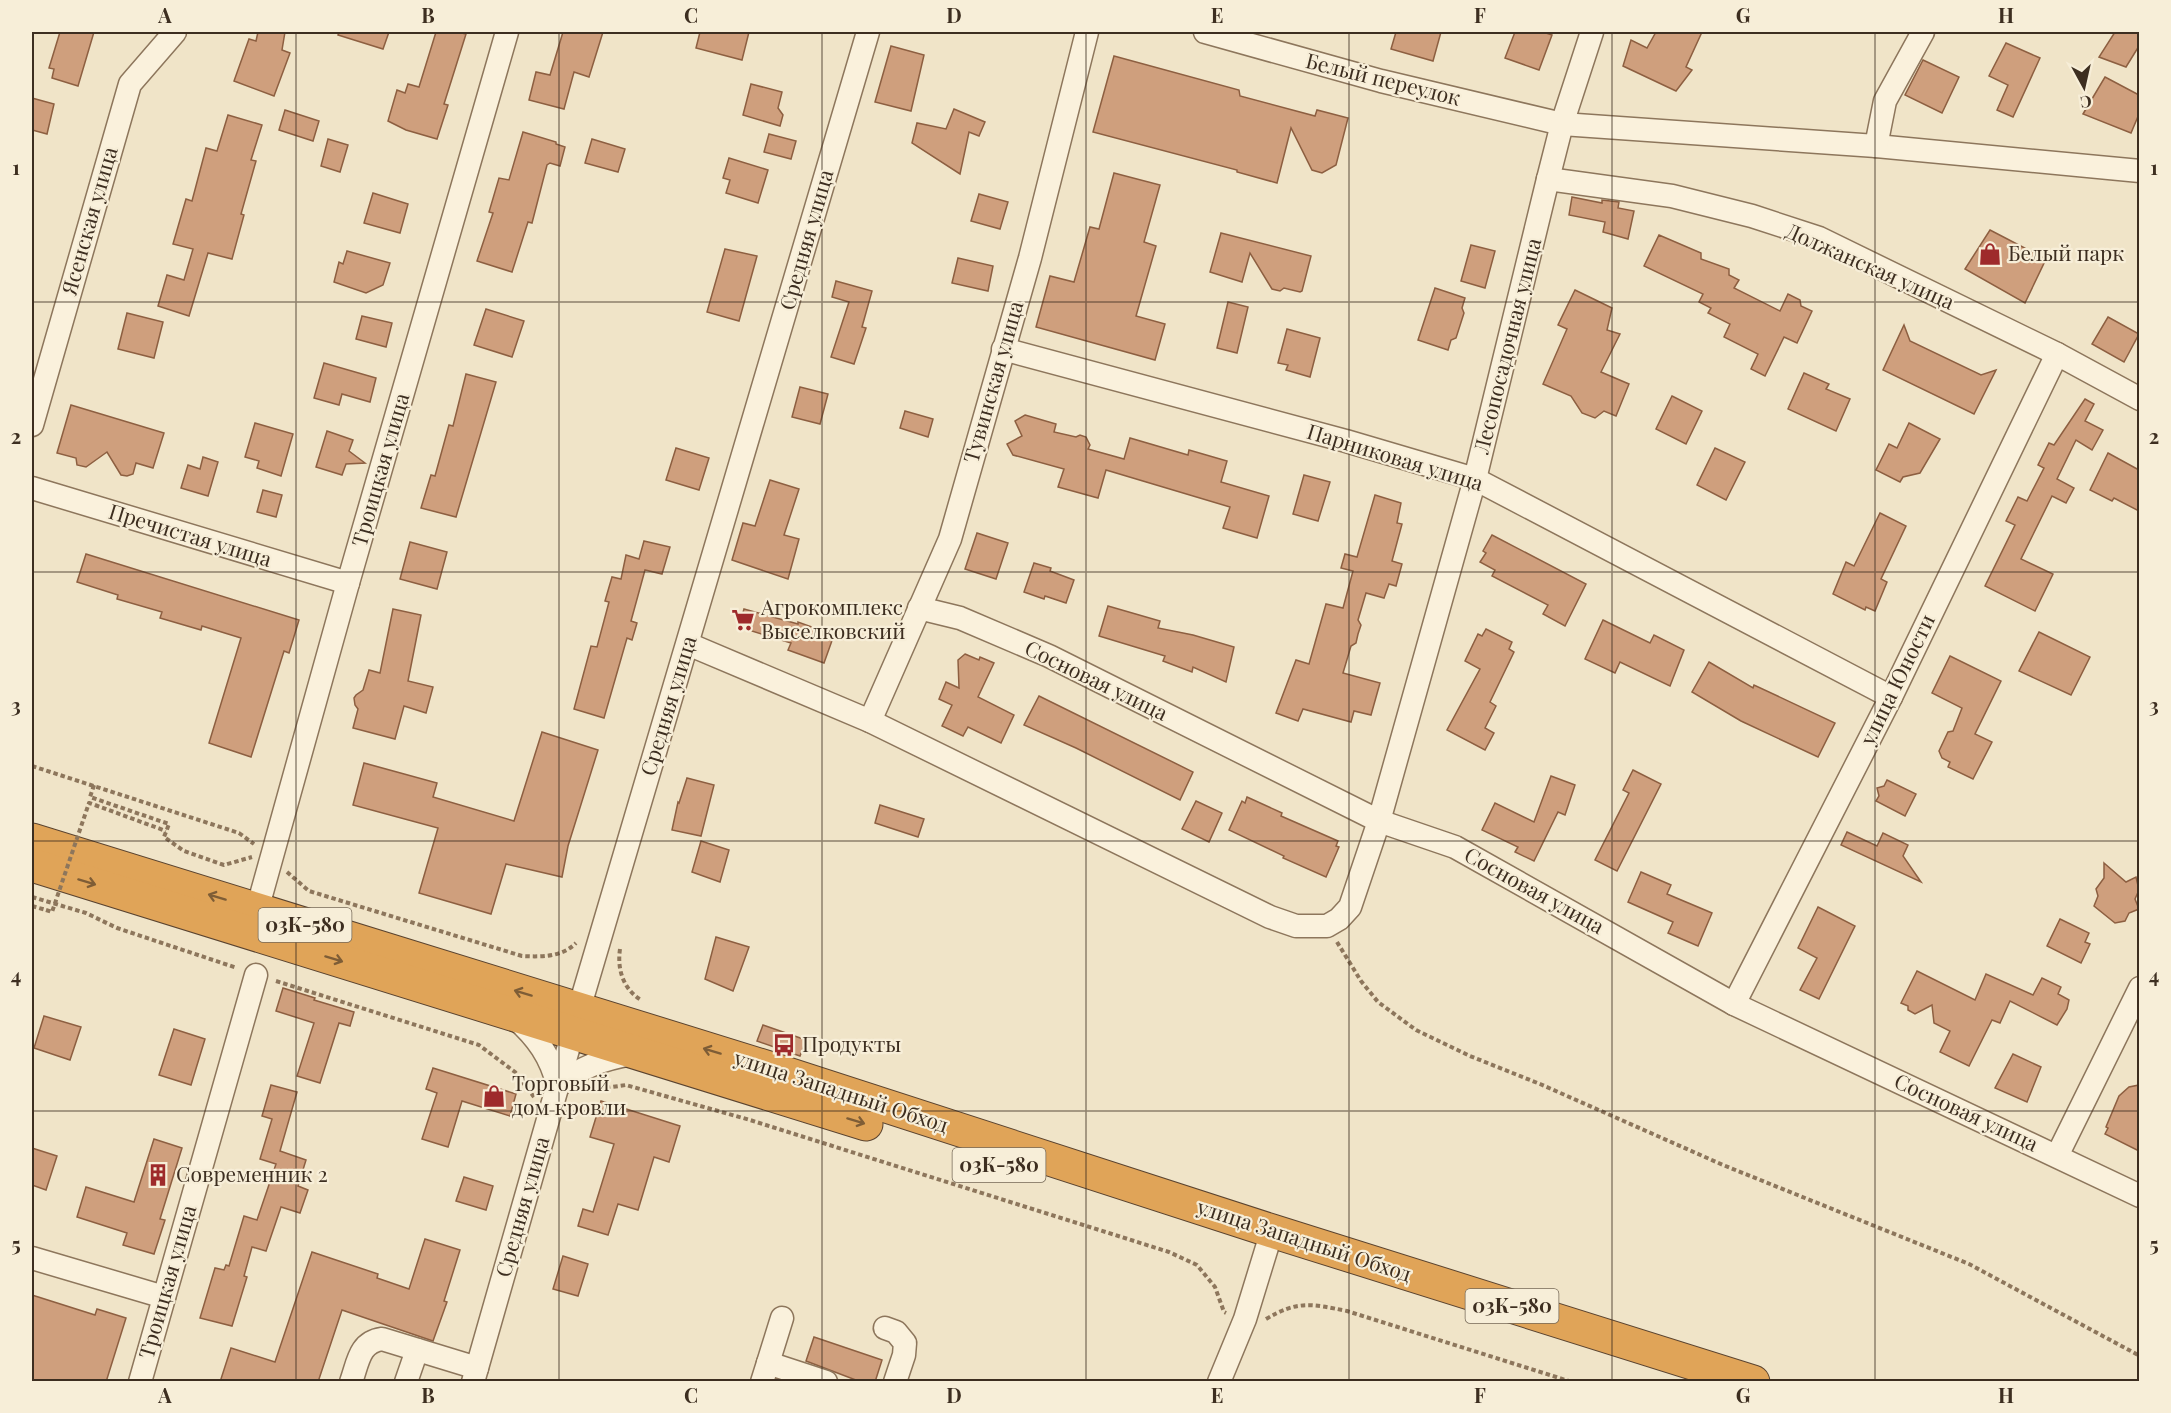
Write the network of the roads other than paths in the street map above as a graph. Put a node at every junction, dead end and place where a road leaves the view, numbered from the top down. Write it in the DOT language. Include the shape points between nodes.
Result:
graph roads {
  1 [pos="175,32"];
  2 [pos="507,32"];
  3 [pos="868,32"];
  4 [pos="1087,32"];
  5 [pos="1205,32"];
  6 [pos="1592,32"];
  7 [pos="1923,32"];
  8 [pos="1563,124"];
  9 [pos="1876,146"];
  10 [pos="2139,171"];
  11 [pos="1548,179"];
  12 [pos="1002,349"];
  13 [pos="2056,354"];
  14 [pos="2139,399"];
  15 [pos="32,425"];
  16 [pos="1475,479"];
  17 [pos="32,488"];
  18 [pos="348,583"];
  19 [pos="919,608"];
  20 [pos="688,644"];
  21 [pos="1891,697"];
  22 [pos="870,721"];
  23 [pos="1379,821"];
  24 [pos="34,846"];
  25 [pos="257,910"];
  26 [pos="256,975"];
  27 [pos="2139,988"];
  28 [pos="1734,1004"];
  29 [pos="510,1013"];
  30 [pos="576,1020"];
  31 [pos="641,1053"];
  32 [pos="549,1093"];
  33 [pos="2057,1156"];
  34 [pos="2139,1196"];
  35 [pos="1269,1240"];
  36 [pos="32,1258"];
  37 [pos="164,1297"];
  38 [pos="782,1318"];
  39 [pos="885,1328"];
  40 [pos="417,1350"];
  41 [pos="765,1372"];
  42 [pos="475,1375"];
  43 [pos="140,1382"];
  44 [pos="351,1382"];
  45 [pos="406,1382"];
  46 [pos="826,1382"];
  47 [pos="895,1382"];
  48 [pos="1219,1382"];
  49 [pos="1696,1382"];
  50 [pos="1753,1382"];
  1 -- 15 [label="street, Ясенская улица" via="130,84"];
  2 -- 18 [label="street, Троицкая улица"];
  3 -- 20 [label="street, Средняя улица"];
  4 -- 12 [label="street, Тувинская улица" via="1030,258"];
  5 -- 8 [label="street, Белый переулок" via="1381,81"];
  6 -- 8 [label="street, Лесопосадочная улица"];
  7 -- 9 [label="street" via="1885,101"];
  8 -- 9 [label="street"];
  8 -- 11 [label="street, Лесопосадочная улица"];
  9 -- 10 [label="street"];
  11 -- 13 [label="street, Должанская улица" via="1672,196 1819,238"];
  11 -- 16 [label="street, Лесопосадочная улица"];
  12 -- 16 [label="street, Парниковая улица"];
  12 -- 19 [label="street, Тувинская улица" via="950,539"];
  13 -- 14 [label="street, Должанская улица"];
  13 -- 21 [label="street, улица Юности"];
  16 -- 21 [label="street, Парниковая улица"];
  16 -- 23 [label="street, Лесопосадочная улица"];
  17 -- 18 [label="street, Пречистая улица"];
  18 -- 25 [label="street, Троицкая улица" via="266,858"];
  19 -- 22 [label="street, Тувинская улица"];
  19 -- 23 [label="street, Сосновая улица" via="960,618 1049,656"];
  20 -- 22 [label="street"];
  20 -- 30 [label="street, Средняя улица"];
  21 -- 28 [label="street, улица Юности"];
  22 -- 23 [label="street, Лесопосадочная улица" via="1270,917 1296,926 1327,926 1350,907"];
  23 -- 28 [label="street, Сосновая улица" via="1455,847"];
  25 -- 24 [label="highway, улица Западный Обход / 03К-580, one-way"];
  24 -- 29 [label="highway, улица Западный Обход / 03К-580, one-way"];
  30 -- 25 [label="highway, улица Западный Обход / 03К-580, one-way"];
  26 -- 37 [label="street, Троицкая улица"];
  27 -- 33 [label="street"];
  28 -- 33 [label="street, Сосновая улица"];
  29 -- 30 [label="highway, улица Западный Обход / 03К-580"];
  29 -- 32 [label="street" via="535,1036 546,1053"];
  30 -- 31 [label="highway, улица Западный Обход / 03К-580"];
  30 -- 32 [label="street, Средняя улица"];
  35 -- 30 [label="highway, улица Западный Обход / 03К-580, one-way" via="769,1068"];
  31 -- 32 [label="street" via="595,1062"];
  31 -- 35 [label="highway, улица Западный Обход / 03К-580, one-way"];
  32 -- 42 [label="street, Средняя улица"];
  33 -- 34 [label="street, Сосновая улица"];
  35 -- 48 [label="street" via="1245,1318"];
  35 -- 49 [label="highway, улица Западный Обход / 03К-580"];
  35 -- 50 [label="highway, улица Западный Обход / 03К-580"];
  36 -- 37 [label="street"];
  37 -- 43 [label="street, Троицкая улица"];
  38 -- 41 [label="street"];
  39 -- 47 [label="street" via="896,1332 905,1343"];
  40 -- 42 [label="street"];
  40 -- 44 [label="street" via="374,1340 362,1349"];
  40 -- 45 [label="street"];
  41 -- 46 [label="street"];
}
